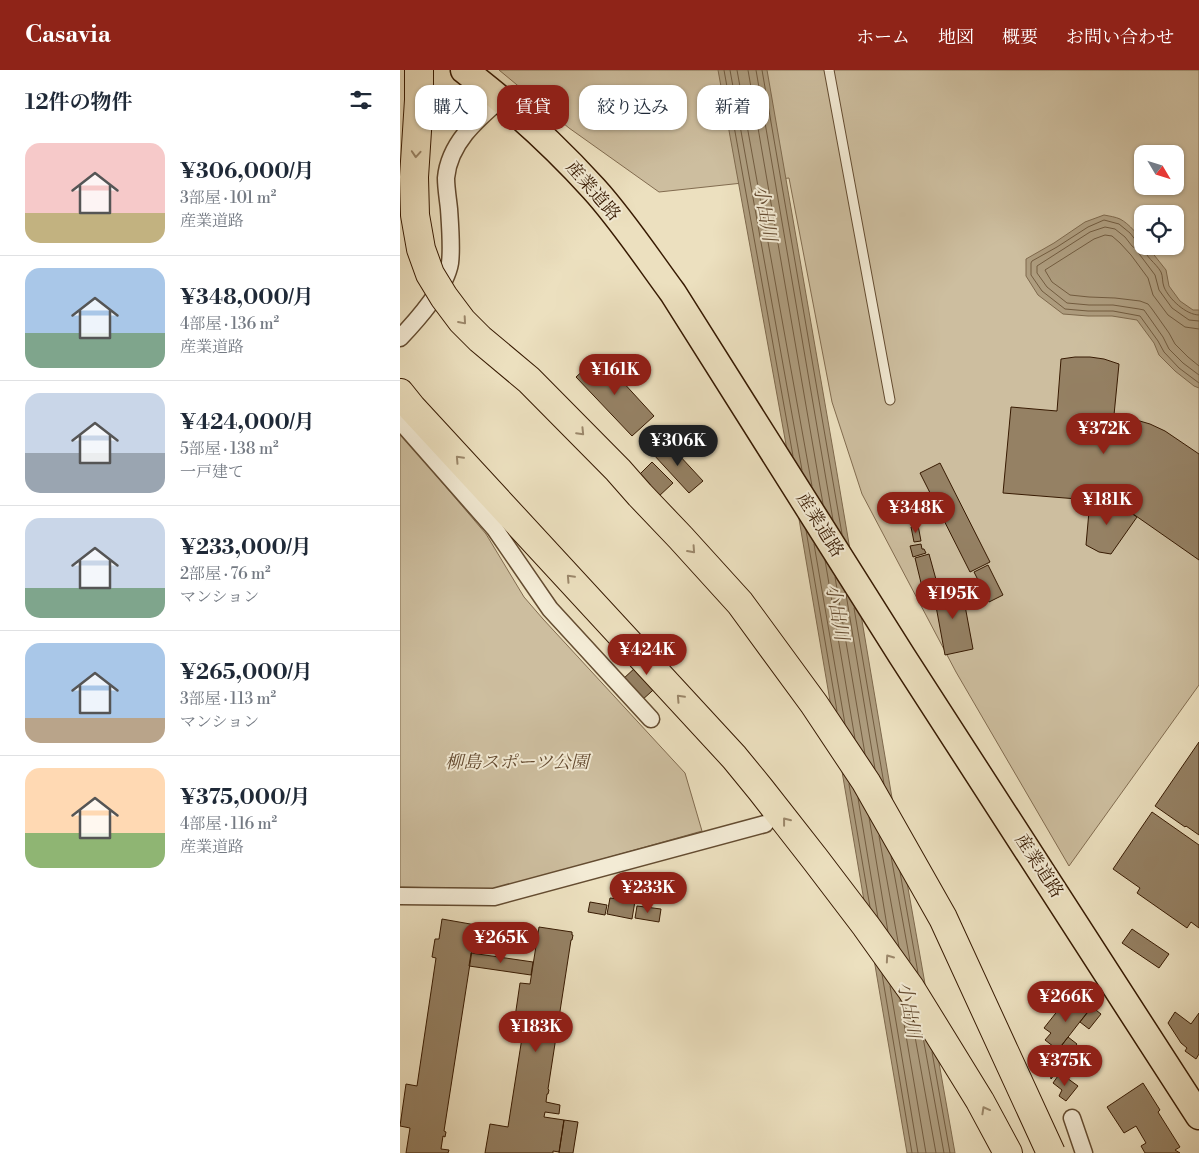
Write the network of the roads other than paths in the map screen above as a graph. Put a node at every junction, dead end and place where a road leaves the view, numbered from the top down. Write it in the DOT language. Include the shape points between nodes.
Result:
graph roads {
  1 [pos="419,70"];
  2 [pos="464,70"];
  3 [pos="829,70"];
  4 [pos="497,96"];
  5 [pos="497,102"];
  6 [pos="536,130"];
  7 [pos="400,338"];
  8 [pos="400,393"];
  9 [pos="890,400"];
  10 [pos="400,421"];
  11 [pos="651,719"];
  12 [pos="765,824"];
  13 [pos="400,896"];
  14 [pos="1199,1116"];
  15 [pos="1072,1118"];
  16 [pos="1008,1153"];
  17 [pos="1051,1153"];
  18 [pos="1084,1153"];
  1 -- 17 [label="highway, one-way, bridge" via="415,215 421,249 430,274 462,321 529,380 618,470 740,603 814,704 866,782 944,918"];
  2 -- 4 [label="main road, 産業道路"];
  3 -- 9 [label="lane"];
  5 -- 7 [label="street" via="465,132 451,155 446,178 450,263 445,279 425,310"];
  6 -- 14 [label="main road, 産業道路" via="595,190 673,293 902,656"];
  16 -- 8 [label="highway, one-way" via="911,989 762,790"];
  10 -- 11 [label="street" via="495,529 550,609"];
  12 -- 13 [label="street" via="494,897"];
  15 -- 18 [label="street"];
}
